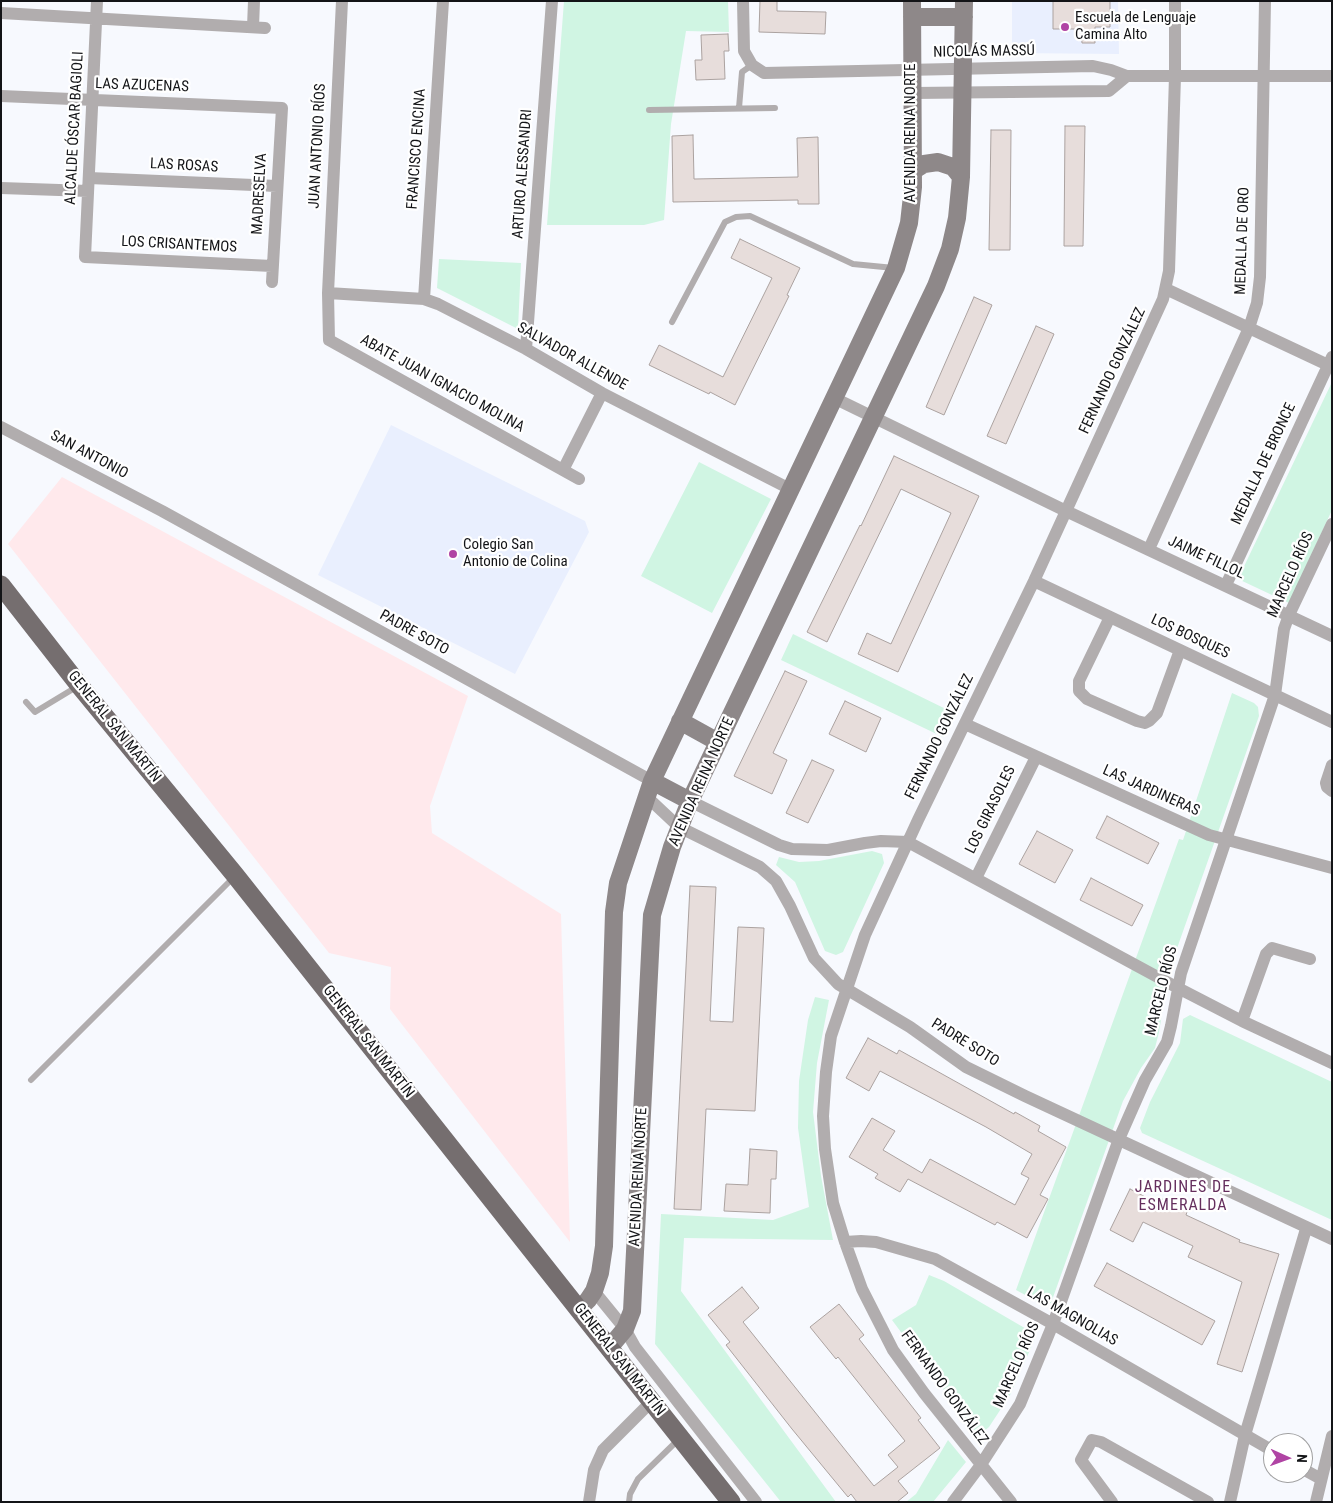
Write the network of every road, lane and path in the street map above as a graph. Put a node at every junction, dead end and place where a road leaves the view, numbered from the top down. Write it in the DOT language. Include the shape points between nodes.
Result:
graph roads {
  1 [pos="97,1"];
  2 [pos="254,1"];
  3 [pos="342,1"];
  4 [pos="443,1"];
  5 [pos="552,1"];
  6 [pos="743,1"];
  7 [pos="1175,1"];
  8 [pos="1264,1"];
  9 [pos="912,9"];
  10 [pos="964,9"];
  11 [pos="1,13"];
  12 [pos="96,19"];
  13 [pos="752,65"];
  14 [pos="964,69"];
  15 [pos="912,70"];
  16 [pos="1127,76"];
  17 [pos="1175,76"];
  18 [pos="1263,76"];
  19 [pos="1332,76"];
  20 [pos="964,92"];
  21 [pos="913,93"];
  22 [pos="1,96"];
  23 [pos="93,100"];
  24 [pos="282,108"];
  25 [pos="739,108"];
  26 [pos="775,108"];
  27 [pos="649,110"];
  28 [pos="913,171"];
  29 [pos="961,177"];
  30 [pos="89,178"];
  31 [pos="277,186"];
  32 [pos="1,188"];
  33 [pos="88,191"];
  34 [pos="85,257"];
  35 [pos="272,266"];
  36 [pos="896,268"];
  37 [pos="272,282"];
  38 [pos="1166,288"];
  39 [pos="328,293"];
  40 [pos="424,299"];
  41 [pos="672,322"];
  42 [pos="1248,328"];
  43 [pos="526,350"];
  44 [pos="1330,361"];
  45 [pos="602,393"];
  46 [pos="834,398"];
  47 [pos="874,418"];
  48 [pos="1,427"];
  49 [pos="563,470"];
  50 [pos="579,479"];
  51 [pos="790,489"];
  52 [pos="162,511"];
  53 [pos="1066,511"];
  54 [pos="1332,524"];
  55 [pos="1149,549"];
  56 [pos="1034,581"];
  57 [pos="1,585"];
  58 [pos="1226,585"];
  59 [pos="1288,615"];
  60 [pos="1110,617"];
  61 [pos="1332,636"];
  62 [pos="1180,650"];
  63 [pos="79,685"];
  64 [pos="1274,695"];
  65 [pos="26,702"];
  66 [pos="680,721"];
  67 [pos="1332,722"];
  68 [pos="965,724"];
  69 [pos="718,742"];
  70 [pos="1036,757"];
  71 [pos="1332,765"];
  72 [pos="649,789"];
  73 [pos="1332,791"];
  74 [pos="690,800"];
  75 [pos="679,826"];
  76 [pos="1225,840"];
  77 [pos="908,842"];
  78 [pos="1332,868"];
  79 [pos="236,875"];
  80 [pos="976,878"];
  81 [pos="1310,959"];
  82 [pos="1178,988"];
  83 [pos="846,989"];
  84 [pos="1242,1021"];
  85 [pos="1332,1063"];
  86 [pos="31,1080"];
  87 [pos="1119,1139"];
  88 [pos="1306,1229"];
  89 [pos="1332,1239"];
  90 [pos="845,1242"];
  91 [pos="594,1291"];
  92 [pos="579,1308"];
  93 [pos="1053,1324"];
  94 [pos="625,1329"];
  95 [pos="609,1348"];
  96 [pos="652,1401"];
  97 [pos="1246,1436"];
  98 [pos="1332,1436"];
  99 [pos="680,1439"];
  100 [pos="1263,1445"];
  101 [pos="980,1466"];
  102 [pos="1313,1475"];
  103 [pos="1321,1479"];
  104 [pos="589,1502"];
  105 [pos="629,1502"];
  106 [pos="731,1502"];
  107 [pos="756,1502"];
  108 [pos="953,1502"];
  109 [pos="1011,1502"];
  110 [pos="1112,1502"];
  111 [pos="1208,1502"];
  112 [pos="1230,1502"];
  113 [pos="1316,1502"];
  1 -- 12 [label="street, ALCALDE ÓSCAR BAGIOLI"];
  2 -- 12 [label="street" via="259,28"];
  3 -- 39 [label="street, JUAN ANTONIO RÍOS"];
  4 -- 40 [label="street, FRANCISCO ENCINA"];
  5 -- 43 [label="street, ARTURO ALESSANDRI"];
  6 -- 13 [label="street" via="744,51"];
  7 -- 17 [label="street, FERNANDO GONZÁLEZ"];
  8 -- 18 [label="street, MEDALLA DE ORO"];
  9 -- 10 [label="street"];
  9 -- 15 [label="street, AVENIDA REINA NORTE"];
  10 -- 14 [label="street, AVENIDA REINA NORTE"];
  11 -- 12 [label="street"];
  12 -- 23 [label="street, ALCALDE ÓSCAR BAGIOLI"];
  13 -- 15 [label="street, NICOLÁS MASSÚ" via="764,72"];
  13 -- 25 [label="lane" via="742,72"];
  14 -- 15 [label="street, NICOLÁS MASSÚ"];
  14 -- 16 [label="street, NICOLÁS MASSÚ" via="1093,66"];
  14 -- 20 [label="street, AVENIDA REINA NORTE"];
  15 -- 21 [label="street, AVENIDA REINA NORTE"];
  16 -- 17 [label="street, NICOLÁS MASSÚ"];
  16 -- 20 [label="street" via="1109,91"];
  17 -- 18 [label="street, NICOLÁS MASSÚ"];
  17 -- 38 [label="street, FERNANDO GONZÁLEZ"];
  18 -- 19 [label="street, NICOLÁS MASSÚ"];
  18 -- 42 [label="street, MEDALLA DE ORO" via="1260,277 1257,302"];
  20 -- 21 [label="street"];
  20 -- 29 [label="street, AVENIDA REINA NORTE"];
  21 -- 28 [label="street, AVENIDA REINA NORTE"];
  22 -- 23 [label="street, LAS AZUCENAS"];
  23 -- 24 [label="street, LAS AZUCENAS"];
  23 -- 30 [label="street, ALCALDE ÓSCAR BAGIOLI"];
  24 -- 31 [label="street, MADRESELVA"];
  25 -- 26 [label="lane"];
  25 -- 27 [label="lane"];
  28 -- 29 [label="street" via="924,164 938,162 953,167"];
  28 -- 36 [label="street, AVENIDA REINA NORTE" via="909,223"];
  29 -- 47 [label="street, AVENIDA REINA NORTE" via="950,249"];
  30 -- 31 [label="street, LAS ROSAS"];
  30 -- 33 [label="street, ALCALDE ÓSCAR BAGIOLI"];
  31 -- 35 [label="street, MADRESELVA"];
  32 -- 33 [label="street"];
  33 -- 34 [label="street, ALCALDE ÓSCAR BAGIOLI"];
  34 -- 35 [label="street, LOS CRISANTEMOS"];
  35 -- 37 [label="street, MADRESELVA"];
  36 -- 41 [label="lane" via="853,264 750,216 736,217 725,222"];
  36 -- 46 [label="street, AVENIDA REINA NORTE"];
  38 -- 42 [label="street"];
  38 -- 53 [label="street, FERNANDO GONZÁLEZ"];
  39 -- 40 [label="street, SALVADOR ALLENDE"];
  39 -- 49 [label="street, ABATE JUAN IGNACIO MOLINA" via="329,340"];
  40 -- 43 [label="street, SALVADOR ALLENDE"];
  42 -- 44 [label="street"];
  42 -- 55 [label="street, MEDALLA DE ORO"];
  43 -- 45 [label="street, SALVADOR ALLENDE"];
  44 -- 58 [label="street, MEDALLA DE BRONCE"];
  45 -- 49 [label="street"];
  45 -- 51 [label="street, SALVADOR ALLENDE"];
  46 -- 47 [label="street"];
  46 -- 51 [label="street, AVENIDA REINA NORTE"];
  47 -- 53 [label="street"];
  47 -- 69 [label="street, AVENIDA REINA NORTE"];
  48 -- 52 [label="street, SAN ANTONIO"];
  49 -- 50 [label="street, ABATE JUAN IGNACIO MOLINA"];
  51 -- 66 [label="street, AVENIDA REINA NORTE"];
  52 -- 72 [label="street, PADRE SOTO"];
  53 -- 55 [label="street, JAIME FILLOL"];
  53 -- 56 [label="street, FERNANDO GONZÁLEZ"];
  54 -- 59 [label="street, MARCELO RÍOS"];
  55 -- 58 [label="street, JAIME FILLOL"];
  56 -- 60 [label="street, LOS BOSQUES"];
  56 -- 68 [label="street, FERNANDO GONZÁLEZ"];
  57 -- 63 [label="main road, GENERAL SAN MARTÍN"];
  58 -- 59 [label="street, JAIME FILLOL"];
  59 -- 61 [label="street, JAIME FILLOL"];
  59 -- 64 [label="street, MARCELO RÍOS"];
  60 -- 62 [label="street, LOS BOSQUES"];
  60 -- 62 [label="street" via="1079,681 1079,691 1087,698 1137,721 1149,721 1157,713"];
  62 -- 64 [label="street, LOS BOSQUES"];
  63 -- 65 [label="lane" via="35,712"];
  63 -- 79 [label="main road, GENERAL SAN MARTÍN"];
  64 -- 67 [label="street, LOS BOSQUES"];
  64 -- 76 [label="street, MARCELO RÍOS"];
  66 -- 69 [label="street"];
  66 -- 72 [label="street, AVENIDA REINA NORTE"];
  68 -- 70 [label="street, LAS JARDINERAS"];
  68 -- 77 [label="street, FERNANDO GONZÁLEZ"];
  69 -- 74 [label="street, AVENIDA REINA NORTE"];
  70 -- 76 [label="street, LAS JARDINERAS"];
  70 -- 80 [label="street, LOS GIRASOLES"];
  71 -- 73 [label="street" via="1326,783"];
  72 -- 74 [label="street"];
  72 -- 75 [label="street, PADRE SOTO"];
  72 -- 91 [label="street, AVENIDA REINA NORTE" via="618,883 614,912 604,1246"];
  74 -- 75 [label="street, AVENIDA REINA NORTE"];
  74 -- 77 [label="street" via="792,849 828,850 881,841"];
  75 -- 83 [label="street, PADRE SOTO" via="760,867 776,881 814,958"];
  75 -- 94 [label="street, AVENIDA REINA NORTE" via="652,915 632,1311"];
  76 -- 78 [label="street, LAS JARDINERAS"];
  76 -- 82 [label="street, MARCELO RÍOS"];
  77 -- 80 [label="street"];
  77 -- 83 [label="street, FERNANDO GONZÁLEZ" via="865,935"];
  79 -- 86 [label="lane"];
  79 -- 92 [label="main road, GENERAL SAN MARTÍN"];
  80 -- 82 [label="street"];
  81 -- 84 [label="street" via="1272,948 1266,954"];
  82 -- 84 [label="street"];
  82 -- 87 [label="street, MARCELO RÍOS" via="1166,1042"];
  83 -- 87 [label="street, PADRE SOTO" via="910,1027 966,1066"];
  83 -- 90 [label="street, FERNANDO GONZÁLEZ" via="831,1036 823,1116 824,1149 833,1203"];
  84 -- 85 [label="street"];
  87 -- 88 [label="street, PADRE SOTO"];
  87 -- 93 [label="street, MARCELO RÍOS"];
  88 -- 89 [label="street, PADRE SOTO"];
  88 -- 97 [label="street"];
  90 -- 93 [label="street, LAS MAGNOLIAS" via="876,1242 936,1259"];
  90 -- 101 [label="street, FERNANDO GONZÁLEZ" via="862,1289 894,1350"];
  91 -- 92 [label="street, AVENIDA REINA NORTE"];
  91 -- 94 [label="street, GENERAL SAN MARTÍN"];
  92 -- 95 [label="main road, GENERAL SAN MARTÍN"];
  93 -- 97 [label="street, LAS MAGNOLIAS"];
  93 -- 101 [label="street, MARCELO RÍOS" via="1020,1404"];
  94 -- 95 [label="street, AVENIDA REINA NORTE"];
  94 -- 107 [label="street, GENERAL SAN MARTÍN" via="635,1347"];
  95 -- 96 [label="main road, GENERAL SAN MARTÍN"];
  96 -- 99 [label="main road, GENERAL SAN MARTÍN"];
  96 -- 104 [label="street" via="603,1450 594,1470"];
  97 -- 100 [label="street, LAS MAGNOLIAS"];
  97 -- 112 [label="street"];
  98 -- 103 [label="street"];
  99 -- 105 [label="lane" via="638,1479"];
  99 -- 106 [label="main road, GENERAL SAN MARTÍN"];
  101 -- 108 [label="street, MARCELO RÍOS"];
  101 -- 109 [label="street, FERNANDO GONZÁLEZ"];
  102 -- 103 [label="street"];
  103 -- 113 [label="street"];
  110 -- 111 [label="street" via="1081,1460 1092,1440"];
}
